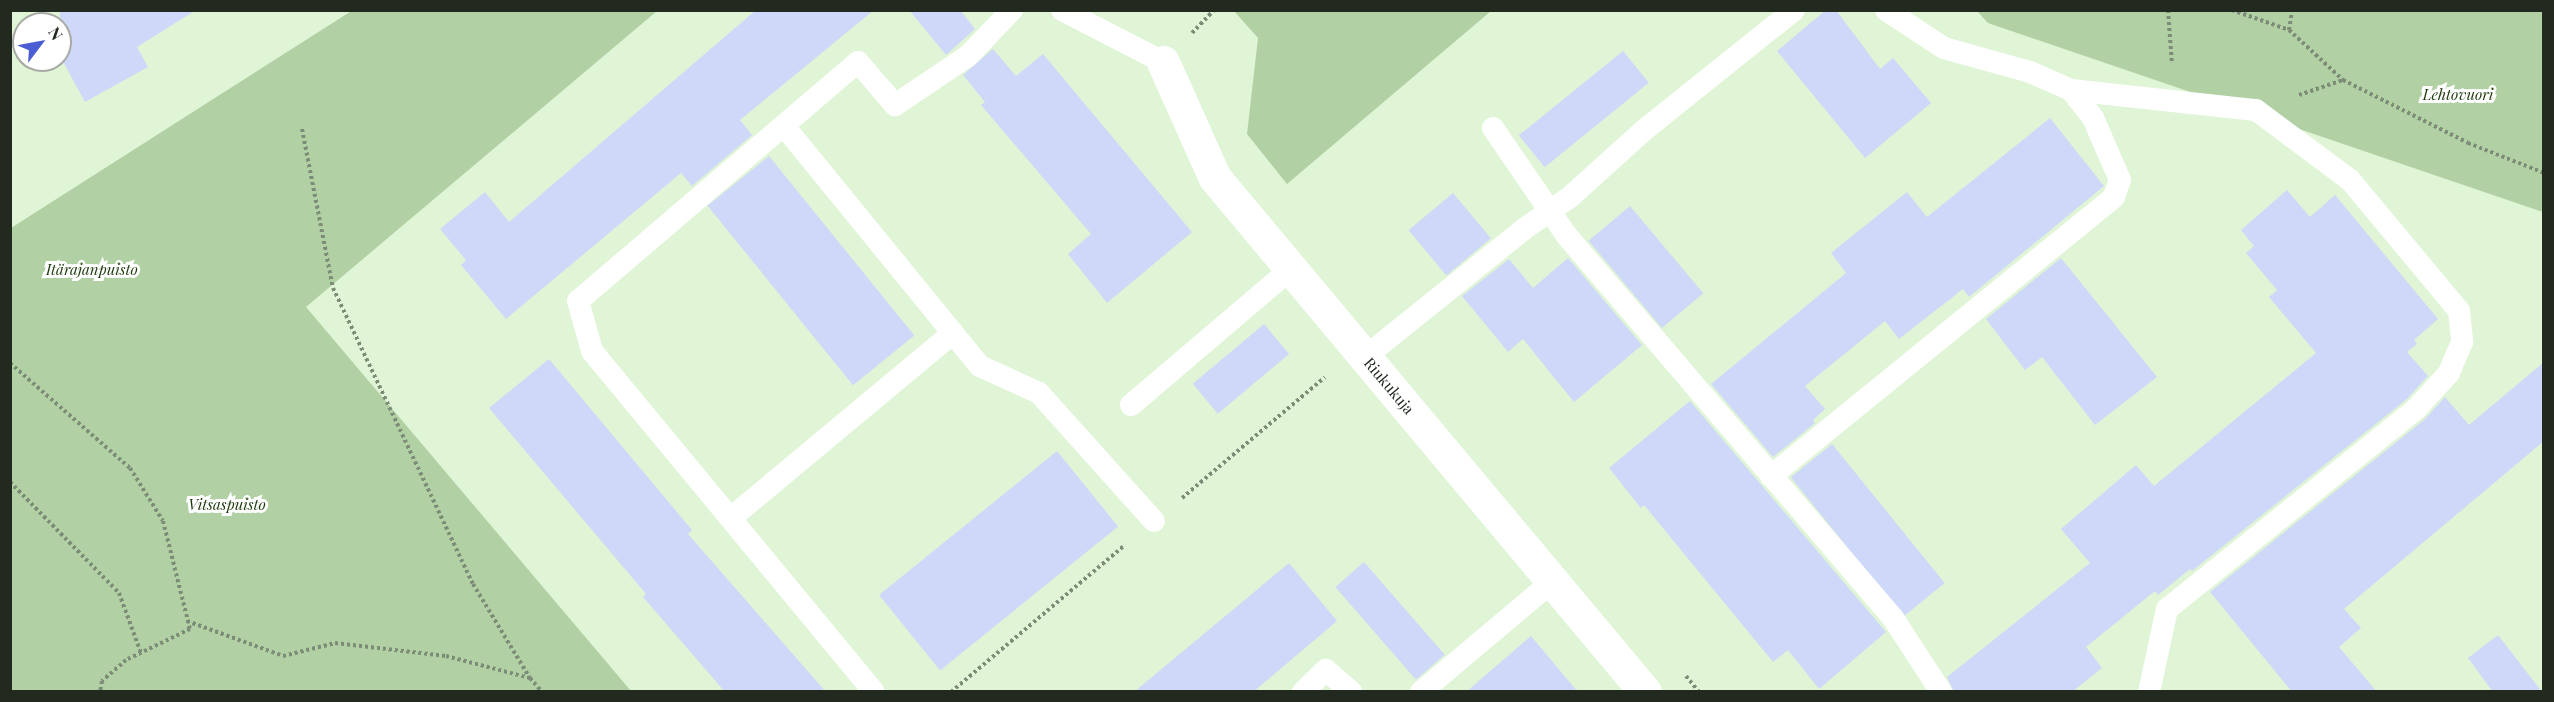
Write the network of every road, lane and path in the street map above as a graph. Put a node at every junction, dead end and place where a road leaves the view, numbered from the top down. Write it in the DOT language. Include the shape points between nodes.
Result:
graph roads {
  1 [pos="1012,10"];
  2 [pos="1062,10"];
  3 [pos="1794,10"];
  4 [pos="1887,10"];
  5 [pos="2169,10"];
  6 [pos="2232,10"];
  7 [pos="2292,10"];
  8 [pos="2289,30"];
  9 [pos="1163,62"];
  10 [pos="2343,80"];
  11 [pos="2070,90"];
  12 [pos="2174,102"];
  13 [pos="2256,110"];
  14 [pos="784,126"];
  15 [pos="1493,128"];
  16 [pos="302,129"];
  17 [pos="2544,173"];
  18 [pos="1551,210"];
  19 [pos="1291,269"];
  20 [pos="953,333"];
  21 [pos="1365,357"];
  22 [pos="10,363"];
  23 [pos="1131,405"];
  24 [pos="1771,476"];
  25 [pos="10,482"];
  26 [pos="730,518"];
  27 [pos="1154,521"];
  28 [pos="1553,581"];
  29 [pos="188,621"];
  30 [pos="141,653"];
  31 [pos="530,678"];
  32 [pos="100,692"];
  33 [pos="542,692"];
  34 [pos="874,692"];
  35 [pos="1303,692"];
  36 [pos="1351,692"];
  37 [pos="1420,692"];
  38 [pos="1645,692"];
  39 [pos="1941,692"];
  40 [pos="2149,692"];
  1 -- 14 [label="lane" via="968,56 895,105 858,62"];
  2 -- 9 [label="lane"];
  3 -- 18 [label="lane" via="1642,131"];
  4 -- 11 [label="lane" via="1944,48 2030,72"];
  5 -- 12 [label="path"];
  6 -- 8 [label="path"];
  7 -- 8 [label="path"];
  8 -- 10 [label="path"];
  9 -- 19 [label="street, Riukukuja" via="1215,178"];
  10 -- 13 [label="path"];
  10 -- 17 [label="path" via="2468,143"];
  11 -- 12 [label="lane"];
  11 -- 24 [label="lane" via="2093,118 2110,150 2120,180 2114,197"];
  12 -- 13 [label="lane"];
  13 -- 40 [label="lane" via="2350,180 2459,311 2462,342 2449,374 2416,409 2167,609"];
  14 -- 20 [label="lane"];
  14 -- 26 [label="lane" via="578,301 592,351"];
  15 -- 18 [label="lane"];
  16 -- 31 [label="path" via="333,288 473,584"];
  18 -- 21 [label="lane"];
  18 -- 24 [label="lane" via="1567,236"];
  19 -- 21 [label="street, Riukukuja"];
  19 -- 23 [label="lane"];
  20 -- 26 [label="lane"];
  20 -- 27 [label="lane" via="980,366 1039,393"];
  21 -- 28 [label="street, Riukukuja"];
  22 -- 29 [label="path" via="130,468 163,521"];
  24 -- 39 [label="lane" via="1893,618"];
  25 -- 30 [label="path" via="119,593"];
  26 -- 34 [label="lane"];
  28 -- 37 [label="lane"];
  28 -- 38 [label="street, Riukukuja"];
  29 -- 30 [label="path" via="190,629"];
  29 -- 31 [label="path" via="283,656 335,643 446,656"];
  30 -- 32 [label="path" via="102,681"];
  31 -- 33 [label="path"];
  35 -- 36 [label="lane" via="1326,670"];
}
